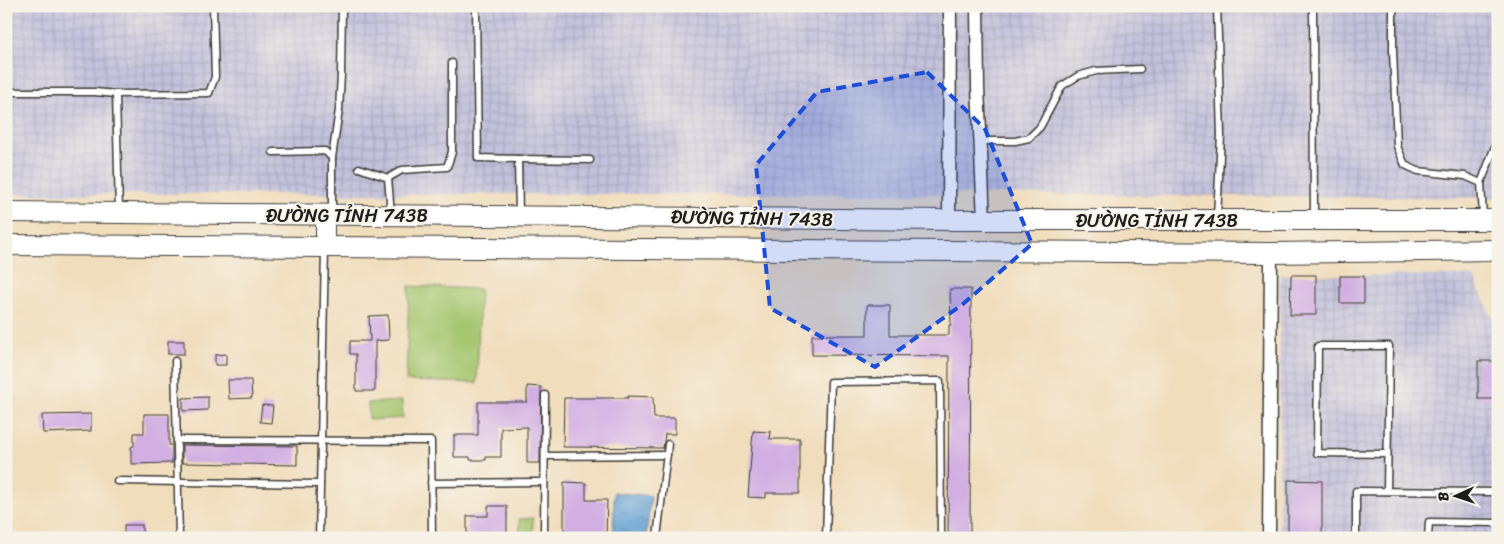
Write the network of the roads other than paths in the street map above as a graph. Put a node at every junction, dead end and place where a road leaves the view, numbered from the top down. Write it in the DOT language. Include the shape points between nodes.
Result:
graph roads {
  1 [pos="213,6"];
  2 [pos="342,6"];
  3 [pos="476,6"];
  4 [pos="950,6"];
  5 [pos="977,6"];
  6 [pos="1217,6"];
  7 [pos="1313,6"];
  8 [pos="1393,6"];
  9 [pos="452,63"];
  10 [pos="1140,69"];
  11 [pos="6,92"];
  12 [pos="116,94"];
  13 [pos="1498,133"];
  14 [pos="980,141"];
  15 [pos="273,152"];
  16 [pos="332,158"];
  17 [pos="518,159"];
  18 [pos="590,160"];
  19 [pos="359,168"];
  20 [pos="388,178"];
  21 [pos="1481,183"];
  22 [pos="6,212"];
  23 [pos="119,213"];
  24 [pos="328,215"];
  25 [pos="392,215"];
  26 [pos="519,216"];
  27 [pos="949,220"];
  28 [pos="984,220"];
  29 [pos="1217,220"];
  30 [pos="1491,220"];
  31 [pos="1314,221"];
  32 [pos="6,244"];
  33 [pos="325,246"];
  34 [pos="1498,250"];
  35 [pos="1271,253"];
  36 [pos="176,361"];
  37 [pos="545,395"];
  38 [pos="177,440"];
  39 [pos="321,441"];
  40 [pos="668,444"];
  41 [pos="1387,454"];
  42 [pos="667,455"];
  43 [pos="544,456"];
  44 [pos="117,481"];
  45 [pos="178,482"];
  46 [pos="544,482"];
  47 [pos="431,483"];
  48 [pos="320,484"];
  49 [pos="1387,491"];
  50 [pos="1498,492"];
  51 [pos="1498,523"];
  52 [pos="179,538"];
  53 [pos="319,538"];
  54 [pos="432,538"];
  55 [pos="544,538"];
  56 [pos="657,538"];
  57 [pos="826,538"];
  58 [pos="941,538"];
  59 [pos="1269,538"];
  60 [pos="1356,538"];
  61 [pos="1428,538"];
  1 -- 12 [label="lane" via="215,77 209,93"];
  2 -- 16 [label="lane" via="342,75"];
  3 -- 17 [label="lane" via="478,158"];
  4 -- 27 [label="street"];
  5 -- 14 [label="street"];
  6 -- 29 [label="lane" via="1221,135"];
  7 -- 31 [label="lane"];
  8 -- 21 [label="lane" via="1396,146 1405,165 1418,171 1465,176"];
  9 -- 20 [label="lane" via="452,152 447,167 402,170"];
  10 -- 14 [label="lane" via="1096,71 1078,76 1062,86 1040,127 1029,138"];
  11 -- 12 [label="lane"];
  12 -- 23 [label="lane"];
  13 -- 21 [label="lane"];
  14 -- 28 [label="street"];
  15 -- 16 [label="lane" via="325,151"];
  16 -- 24 [label="lane"];
  17 -- 18 [label="lane"];
  17 -- 26 [label="lane"];
  19 -- 20 [label="lane"];
  20 -- 25 [label="lane"];
  21 -- 30 [label="lane"];
  22 -- 23 [label="main road, ĐƯỜNG TỈNH 743B"];
  23 -- 24 [label="main road, ĐƯỜNG TỈNH 743B"];
  24 -- 25 [label="main road, ĐƯỜNG TỈNH 743B"];
  24 -- 33 [label="main road"];
  25 -- 26 [label="main road, ĐƯỜNG TỈNH 743B"];
  26 -- 27 [label="main road, ĐƯỜNG TỈNH 743B"];
  27 -- 28 [label="main road, ĐƯỜNG TỈNH 743B"];
  28 -- 29 [label="main road, ĐƯỜNG TỈNH 743B"];
  29 -- 31 [label="main road, ĐƯỜNG TỈNH 743B"];
  30 -- 31 [label="main road, ĐƯỜNG TỈNH 743B"];
  32 -- 33 [label="main road, ĐƯỜNG TỈNH 743B"];
  33 -- 35 [label="main road, ĐƯỜNG TỈNH 743B"];
  33 -- 39 [label="lane"];
  34 -- 35 [label="main road, ĐƯỜNG TỈNH 743B"];
  35 -- 59 [label="street"];
  36 -- 38 [label="lane"];
  37 -- 43 [label="lane"];
  38 -- 39 [label="lane"];
  38 -- 45 [label="lane"];
  39 -- 47 [label="lane" via="431,441"];
  39 -- 48 [label="lane"];
  40 -- 42 [label="lane"];
  41 -- 41 [label="lane" via="1388,346 1318,346 1317,453"];
  41 -- 49 [label="lane"];
  42 -- 43 [label="lane"];
  42 -- 56 [label="lane"];
  43 -- 46 [label="lane"];
  44 -- 45 [label="lane"];
  45 -- 48 [label="lane"];
  45 -- 52 [label="lane"];
  46 -- 47 [label="lane"];
  46 -- 55 [label="lane"];
  47 -- 54 [label="lane"];
  48 -- 53 [label="lane"];
  49 -- 50 [label="lane"];
  49 -- 60 [label="lane" via="1356,491"];
  51 -- 61 [label="lane" via="1429,522"];
  57 -- 58 [label="lane" via="831,382 940,381"];
}
